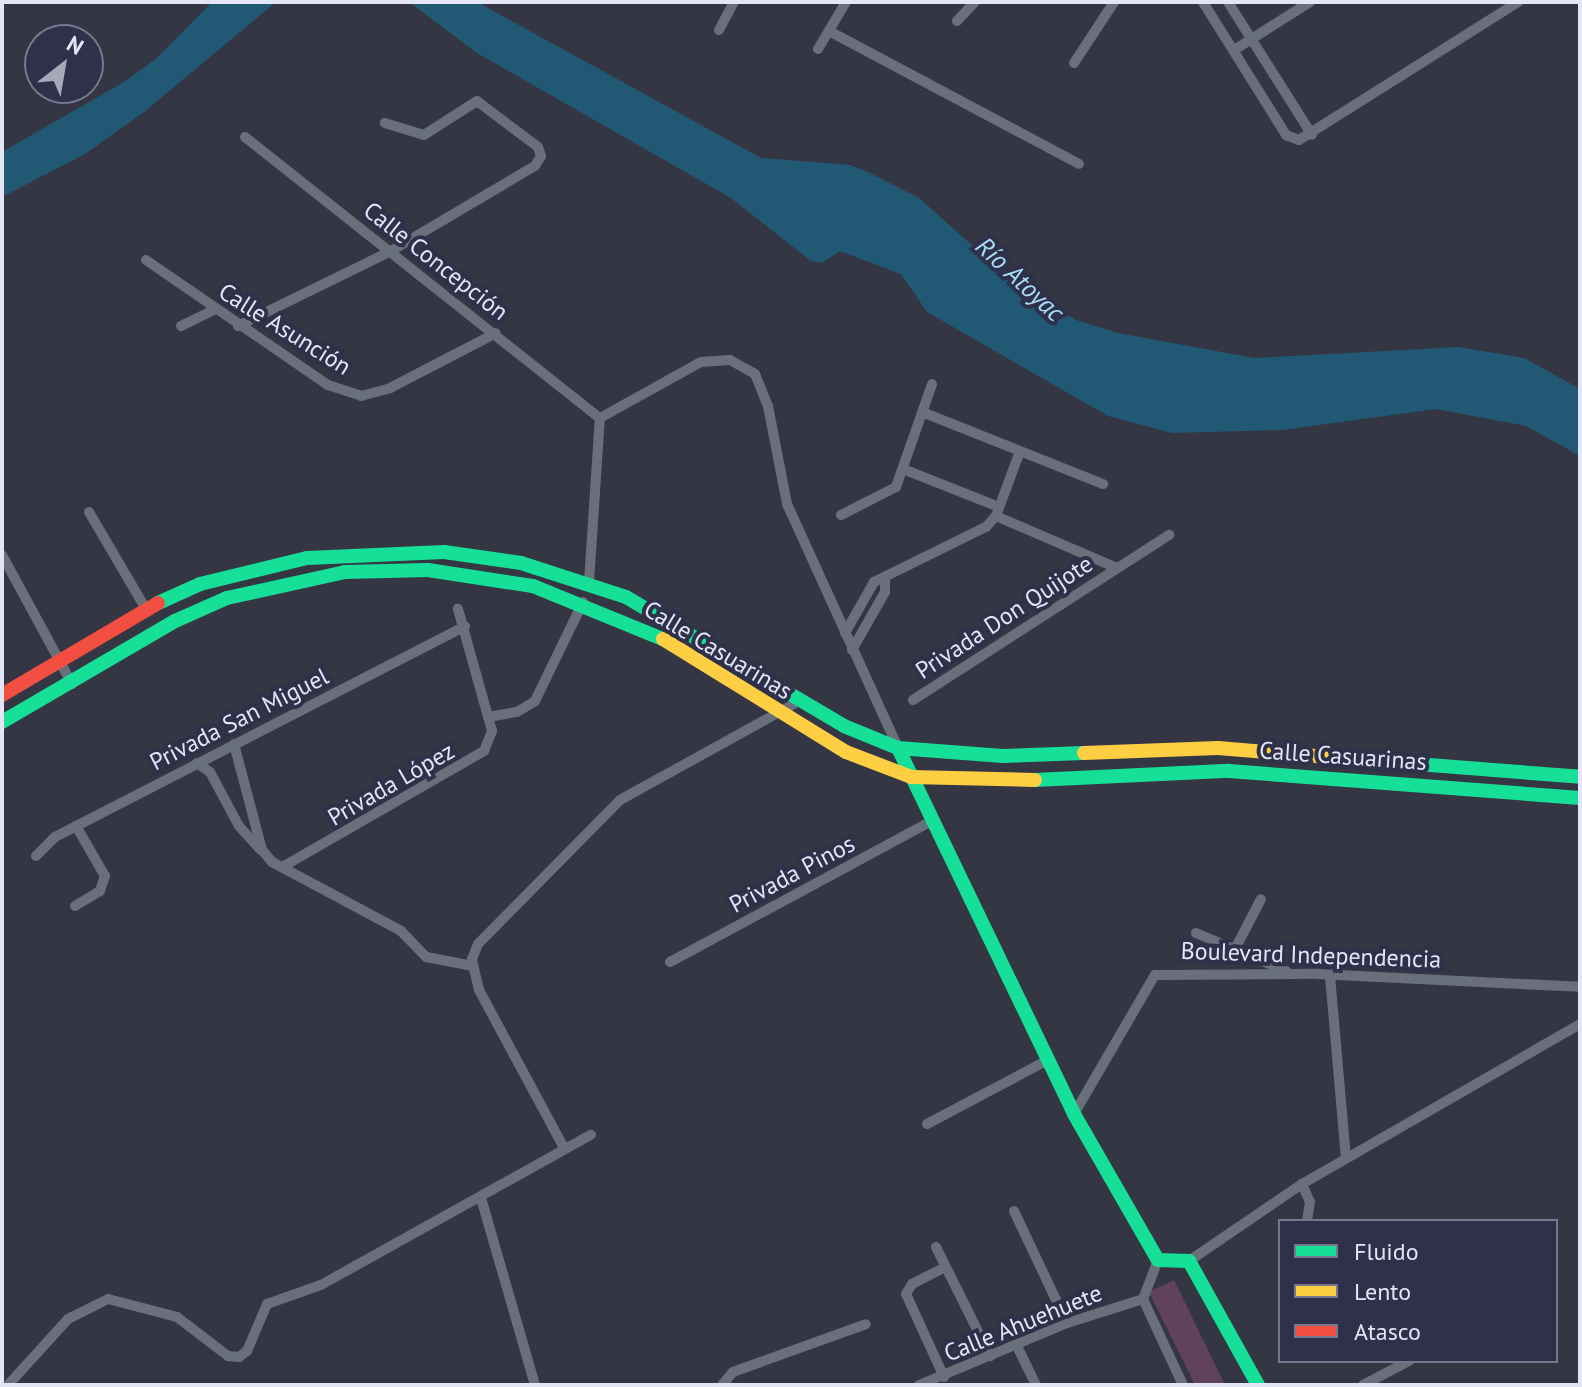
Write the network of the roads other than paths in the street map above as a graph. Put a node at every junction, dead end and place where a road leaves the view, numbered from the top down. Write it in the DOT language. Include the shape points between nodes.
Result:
graph roads {
  1 [pos="734,2"];
  2 [pos="846,2"];
  3 [pos="975,2"];
  4 [pos="1114,2"];
  5 [pos="1203,2"];
  6 [pos="1228,2"];
  7 [pos="1310,2"];
  8 [pos="1518,2"];
  9 [pos="957,21"];
  10 [pos="719,30"];
  11 [pos="829,31"];
  12 [pos="1251,39"];
  13 [pos="818,49"];
  14 [pos="1234,50"];
  15 [pos="1074,63"];
  16 [pos="385,123"];
  17 [pos="1312,135"];
  18 [pos="245,137"];
  19 [pos="1079,164"];
  20 [pos="391,251"];
  21 [pos="146,260"];
  22 [pos="214,310"];
  23 [pos="181,326"];
  24 [pos="238,326"];
  25 [pos="496,333"];
  26 [pos="932,384"];
  27 [pos="922,412"];
  28 [pos="600,418"];
  29 [pos="1020,451"];
  30 [pos="903,469"];
  31 [pos="1103,484"];
  32 [pos="997,511"];
  33 [pos="89,512"];
  34 [pos="841,515"];
  35 [pos="1169,535"];
  36 [pos="2,555"];
  37 [pos="1117,568"];
  38 [pos="885,578"];
  39 [pos="589,582"];
  40 [pos="583,602"];
  41 [pos="146,609"];
  42 [pos="458,609"];
  43 [pos="465,626"];
  44 [pos="845,633"];
  45 [pos="852,650"];
  46 [pos="60,663"];
  47 [pos="72,684"];
  48 [pos="2,695"];
  49 [pos="801,700"];
  50 [pos="913,700"];
  51 [pos="780,713"];
  52 [pos="488,717"];
  53 [pos="2,722"];
  54 [pos="234,744"];
  55 [pos="898,748"];
  56 [pos="197,763"];
  57 [pos="911,777"];
  58 [pos="1580,777"];
  59 [pos="1580,798"];
  60 [pos="932,821"];
  61 [pos="76,826"];
  62 [pos="262,850"];
  63 [pos="36,856"];
  64 [pos="284,866"];
  65 [pos="1261,899"];
  66 [pos="75,906"];
  67 [pos="1196,933"];
  68 [pos="1235,949"];
  69 [pos="670,962"];
  70 [pos="473,966"];
  71 [pos="1292,974"];
  72 [pos="1330,976"];
  73 [pos="1580,987"];
  74 [pos="1580,1024"];
  75 [pos="1048,1060"];
  76 [pos="1074,1114"];
  77 [pos="927,1124"];
  78 [pos="591,1135"];
  79 [pos="563,1146"];
  80 [pos="1346,1158"];
  81 [pos="1302,1184"];
  82 [pos="481,1198"];
  83 [pos="1014,1211"];
  84 [pos="1307,1219"];
  85 [pos="936,1247"];
  86 [pos="1158,1260"];
  87 [pos="1189,1261"];
  88 [pos="944,1268"];
  89 [pos="1143,1299"];
  90 [pos="1067,1323"];
  91 [pos="866,1324"];
  92 [pos="1016,1344"];
  93 [pos="990,1356"];
  94 [pos="1405,1363"];
  95 [pos="944,1377"];
  96 [pos="8,1385"];
  97 [pos="535,1385"];
  98 [pos="722,1385"];
  99 [pos="919,1385"];
  100 [pos="1036,1385"];
  101 [pos="1183,1385"];
  102 [pos="1258,1385"];
  103 [pos="1363,1385"];
  1 -- 10 [label="street"];
  2 -- 11 [label="street"];
  3 -- 9 [label="street"];
  4 -- 15 [label="street"];
  5 -- 14 [label="street"];
  6 -- 12 [label="street"];
  7 -- 12 [label="street"];
  8 -- 17 [label="street"];
  11 -- 13 [label="street"];
  11 -- 19 [label="street"];
  12 -- 14 [label="street"];
  12 -- 17 [label="street"];
  14 -- 17 [label="street" via="1293,140"];
  16 -- 20 [label="street" via="424,135 477,101 538,147 541,156 535,166"];
  18 -- 20 [label="street, Calle Concepción"];
  20 -- 24 [label="street"];
  20 -- 25 [label="street, Calle Concepción"];
  21 -- 22 [label="street, Calle Asunción"];
  22 -- 23 [label="street"];
  22 -- 24 [label="street, Calle Asunción"];
  24 -- 25 [label="street, Calle Asunción" via="328,385 361,396 390,388"];
  25 -- 28 [label="street, Calle Concepción"];
  26 -- 27 [label="street"];
  27 -- 29 [label="street"];
  27 -- 30 [label="street"];
  28 -- 39 [label="street"];
  28 -- 44 [label="street" via="711,359 730,360 755,374 768,406 787,504"];
  29 -- 31 [label="street"];
  29 -- 32 [label="street"];
  30 -- 32 [label="street"];
  30 -- 34 [label="street" via="894,489"];
  32 -- 37 [label="street"];
  32 -- 38 [label="street" via="975,534"];
  33 -- 41 [label="street"];
  35 -- 37 [label="street, Privada Don Quijote"];
  36 -- 46 [label="street"];
  37 -- 50 [label="street, Privada Don Quijote"];
  38 -- 44 [label="street" via="874,582"];
  38 -- 45 [label="street" via="885,592"];
  39 -- 41 [label="main road, Calle Casuarinas" via="497,559 398,550 307,558 254,570 200,584"];
  39 -- 49 [label="main road, Calle Casuarinas" via="666,616"];
  40 -- 47 [label="main road, Calle Casuarinas" via="518,582 452,573 345,572 227,598 175,621"];
  40 -- 51 [label="main road, Calle Casuarinas" via="672,643"];
  40 -- 52 [label="street" via="535,701 517,712"];
  41 -- 46 [label="main road, Calle Casuarinas"];
  42 -- 43 [label="street"];
  43 -- 52 [label="street"];
  43 -- 54 [label="street, Privada San Miguel"];
  44 -- 45 [label="street"];
  45 -- 55 [label="street"];
  46 -- 47 [label="street"];
  46 -- 48 [label="main road, Calle Casuarinas"];
  47 -- 53 [label="main road, Calle Casuarinas"];
  49 -- 51 [label="street"];
  49 -- 55 [label="main road, Calle Casuarinas"];
  51 -- 57 [label="main road, Calle Casuarinas" via="846,752"];
  51 -- 70 [label="street" via="620,800 488,929"];
  52 -- 64 [label="street, Privada López" via="490,742 476,759"];
  54 -- 56 [label="street, Privada San Miguel"];
  54 -- 62 [label="street"];
  55 -- 57 [label="main road"];
  55 -- 58 [label="main road, Calle Casuarinas" via="1003,756 1195,748"];
  56 -- 61 [label="street, Privada San Miguel"];
  56 -- 62 [label="street" via="210,772 239,826"];
  57 -- 59 [label="main road, Calle Casuarinas" via="1023,781 1229,771"];
  57 -- 60 [label="main road"];
  60 -- 69 [label="street, Privada Pinos"];
  60 -- 75 [label="main road"];
  61 -- 63 [label="street, Privada San Miguel"];
  61 -- 66 [label="street" via="105,876 100,891"];
  62 -- 64 [label="street"];
  64 -- 70 [label="street" via="401,931 426,957"];
  65 -- 68 [label="street"];
  67 -- 68 [label="street"];
  68 -- 71 [label="street"];
  70 -- 79 [label="street" via="479,990"];
  71 -- 72 [label="street, Boulevard Independencia"];
  71 -- 76 [label="street, Boulevard Independencia" via="1155,975"];
  72 -- 73 [label="street, Boulevard Independencia"];
  72 -- 80 [label="street"];
  74 -- 80 [label="street"];
  75 -- 76 [label="main road"];
  75 -- 77 [label="street"];
  76 -- 86 [label="main road"];
  78 -- 79 [label="street"];
  79 -- 82 [label="street"];
  80 -- 81 [label="street"];
  81 -- 84 [label="street" via="1310,1202"];
  81 -- 87 [label="street"];
  82 -- 96 [label="street" via="321,1285 267,1304 247,1351 239,1357 228,1356 177,1317 108,1299 68,1319"];
  82 -- 97 [label="street"];
  83 -- 90 [label="street"];
  85 -- 88 [label="street"];
  86 -- 87 [label="main road"];
  86 -- 89 [label="street"];
  87 -- 102 [label="main road"];
  88 -- 93 [label="street"];
  88 -- 95 [label="street" via="912,1284 906,1294"];
  89 -- 90 [label="street, Calle Ahuehuete"];
  89 -- 101 [label="street"];
  90 -- 92 [label="street, Calle Ahuehuete"];
  91 -- 98 [label="street" via="733,1372"];
  92 -- 93 [label="street, Calle Ahuehuete"];
  92 -- 100 [label="street"];
  93 -- 95 [label="street, Calle Ahuehuete"];
  94 -- 103 [label="street"];
  95 -- 99 [label="street, Calle Ahuehuete"];
}
